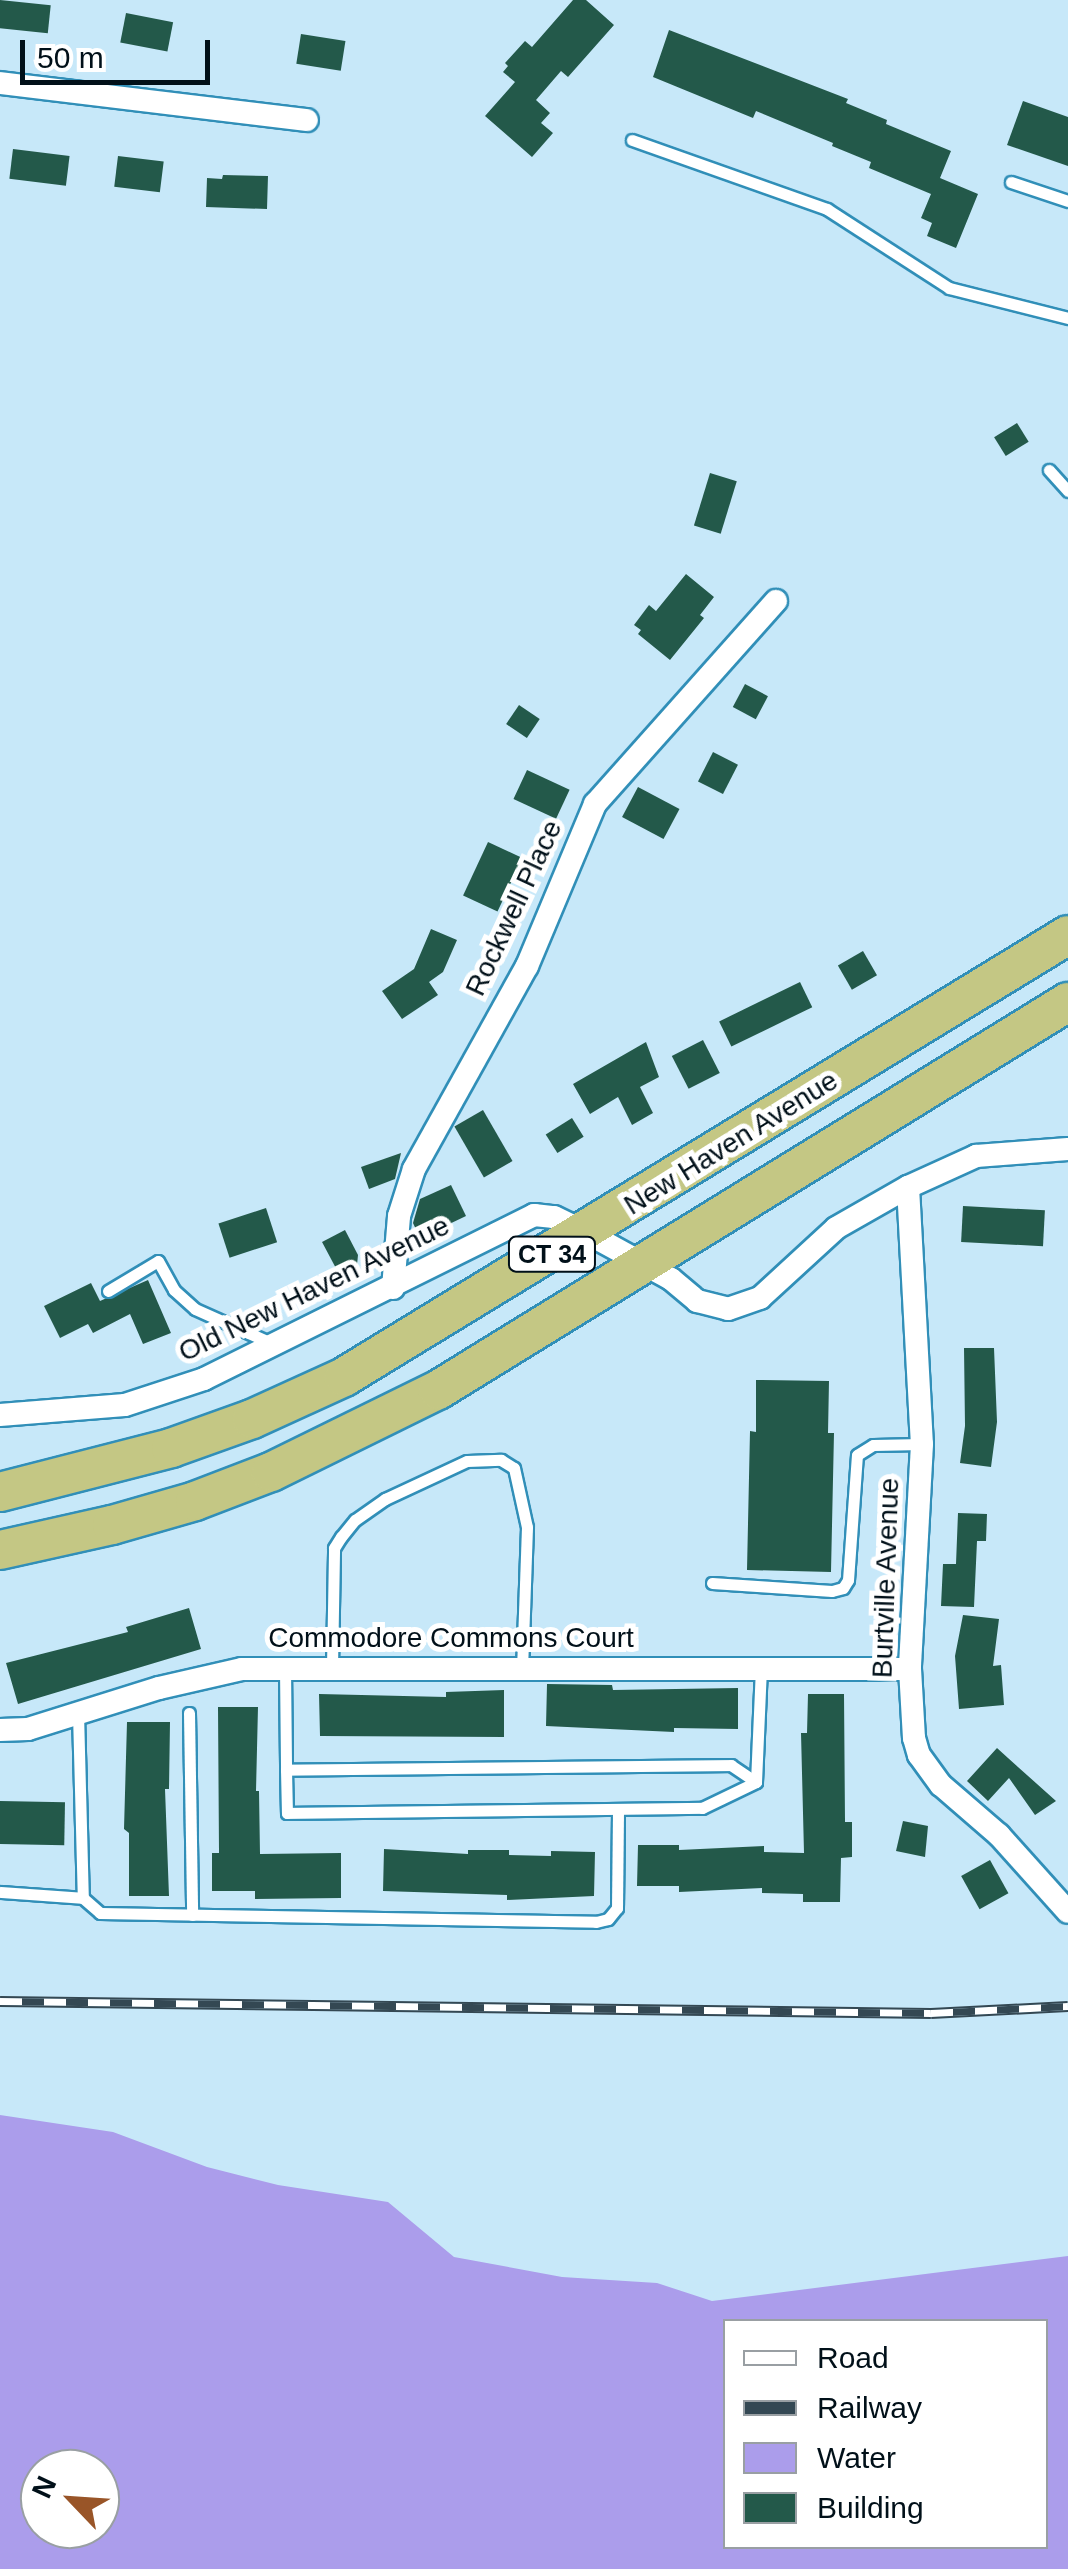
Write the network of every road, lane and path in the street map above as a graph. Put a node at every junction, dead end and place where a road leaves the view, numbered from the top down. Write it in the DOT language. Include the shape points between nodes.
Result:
graph roads {
  1 [pos="0,83"];
  2 [pos="307,120"];
  3 [pos="632,140"];
  4 [pos="1012,182"];
  5 [pos="1068,201"];
  6 [pos="1068,318"];
  7 [pos="1049,470"];
  8 [pos="1068,491"];
  9 [pos="776,601"];
  10 [pos="1068,935"];
  11 [pos="1068,1002"];
  12 [pos="1068,1149"];
  13 [pos="908,1187"];
  14 [pos="587,1233"];
  15 [pos="639,1262"];
  16 [pos="393,1288"];
  17 [pos="108,1291"];
  18 [pos="275,1345"];
  19 [pos="0,1415"];
  20 [pos="922,1444"];
  21 [pos="0,1492"];
  22 [pos="0,1550"];
  23 [pos="712,1583"];
  24 [pos="332,1667"];
  25 [pos="522,1667"];
  26 [pos="285,1668"];
  27 [pos="761,1668"];
  28 [pos="910,1669"];
  29 [pos="78,1713"];
  30 [pos="189,1713"];
  31 [pos="0,1730"];
  32 [pos="286,1770"];
  33 [pos="756,1782"];
  34 [pos="618,1809"];
  35 [pos="0,1892"];
  36 [pos="83,1898"];
  37 [pos="1068,1912"];
  38 [pos="192,1914"];
  1 -- 2 [label="street"];
  3 -- 6 [label="lane" via="827,210 950,288"];
  4 -- 5 [label="lane"];
  7 -- 8 [label="lane"];
  9 -- 16 [label="street, Rockwell Place" via="595,804 526,966 414,1169 399,1216"];
  10 -- 14 [label="highway, New Haven Avenue / CT 34"];
  11 -- 15 [label="highway, New Haven Avenue / CT 34"];
  12 -- 13 [label="street, Old New Haven Avenue" via="976,1156"];
  13 -- 15 [label="street, Old New Haven Avenue" via="836,1228 778,1284 744,1305 710,1306"];
  13 -- 20 [label="street, Burtville Avenue"];
  14 -- 15 [label="street, Old New Haven Avenue"];
  14 -- 16 [label="street, Old New Haven Avenue" via="534,1215"];
  14 -- 21 [label="highway, New Haven Avenue / CT 34" via="344,1378 252,1419 94,1472"];
  15 -- 22 [label="highway, New Haven Avenue / CT 34" via="438,1390 271,1472 112,1526"];
  16 -- 18 [label="street, Old New Haven Avenue"];
  17 -- 18 [label="lane" via="158,1262 195,1309"];
  18 -- 19 [label="street, Old New Haven Avenue" via="204,1379 125,1405"];
  20 -- 23 [label="lane" via="873,1445 857,1456 843,1588"];
  20 -- 28 [label="street, Burtville Avenue"];
  24 -- 25 [label="street, Commodore Commons Court"];
  24 -- 25 [label="lane" via="334,1548 341,1537 385,1499 467,1461 501,1460 514,1468 527,1527"];
  24 -- 26 [label="street, Commodore Commons Court"];
  25 -- 27 [label="street, Commodore Commons Court"];
  26 -- 29 [label="street, Commodore Commons Court" via="242,1669"];
  26 -- 32 [label="lane"];
  27 -- 28 [label="street, Commodore Commons Court"];
  27 -- 33 [label="lane"];
  28 -- 37 [label="street, Burtville Avenue" via="914,1738 928,1770"];
  29 -- 31 [label="street, Commodore Commons Court"];
  29 -- 36 [label="lane"];
  30 -- 38 [label="lane"];
  32 -- 33 [label="lane" via="730,1764"];
  32 -- 34 [label="lane" via="287,1813"];
  33 -- 34 [label="lane" via="702,1808"];
  34 -- 38 [label="lane" via="616,1908 608,1919"];
  35 -- 36 [label="lane"];
  36 -- 38 [label="lane" via="100,1913"];
}
